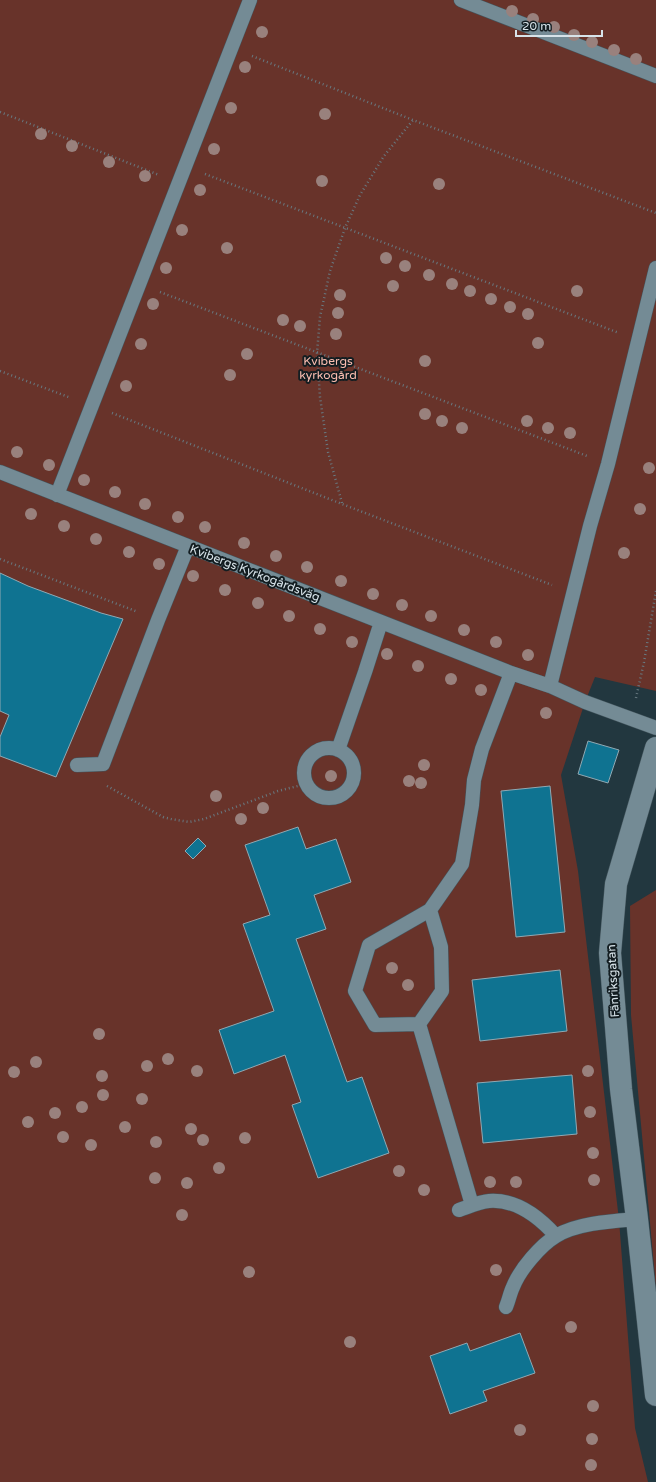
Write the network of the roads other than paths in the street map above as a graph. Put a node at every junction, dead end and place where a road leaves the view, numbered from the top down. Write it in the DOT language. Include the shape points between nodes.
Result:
graph roads {
  1 [pos="250,0"];
  2 [pos="461,0"];
  3 [pos="656,76"];
  4 [pos="656,268"];
  5 [pos="0,472"];
  6 [pos="57,495"];
  7 [pos="188,546"];
  8 [pos="381,622"];
  9 [pos="510,673"];
  10 [pos="550,686"];
  11 [pos="656,728"];
  12 [pos="656,748"];
  13 [pos="338,750"];
  14 [pos="77,765"];
  15 [pos="430,910"];
  16 [pos="419,1024"];
  17 [pos="637,1219"];
  18 [pos="556,1236"];
  19 [pos="506,1307"];
  20 [pos="656,1395"];
  1 -- 6 [label="lane"];
  2 -- 3 [label="lane"];
  4 -- 10 [label="lane"];
  5 -- 6 [label="lane, Kvibergs Kyrkogårdsväg"];
  6 -- 7 [label="lane, Kvibergs Kyrkogårdsväg"];
  7 -- 8 [label="lane, Kvibergs Kyrkogårdsväg"];
  7 -- 14 [label="lane" via="103,764"];
  8 -- 9 [label="lane, Kvibergs Kyrkogårdsväg"];
  8 -- 13 [label="lane"];
  9 -- 10 [label="lane, Kvibergs Kyrkogårdsväg"];
  9 -- 15 [label="lane" via="482,749 474,780 462,864"];
  10 -- 11 [label="lane, Kvibergs Kyrkogårdsväg"];
  12 -- 17 [label="street, Fänriksgatan" via="616,884 610,953 621,1089"];
  13 -- 13 [label="lane" via="351,760 354,768 352,784 341,796 325,799 310,791 304,771 308,759 314,753 321,749"];
  15 -- 16 [label="lane" via="441,947 442,991"];
  15 -- 16 [label="lane" via="369,945 354,991 375,1025"];
  16 -- 18 [label="lane" via="465,1208 489,1201 520,1206 544,1222"];
  17 -- 18 [label="lane" via="577,1227"];
  17 -- 20 [label="street, Fänriksgatan"];
  18 -- 19 [label="lane" via="526,1266 513,1286"];
}
